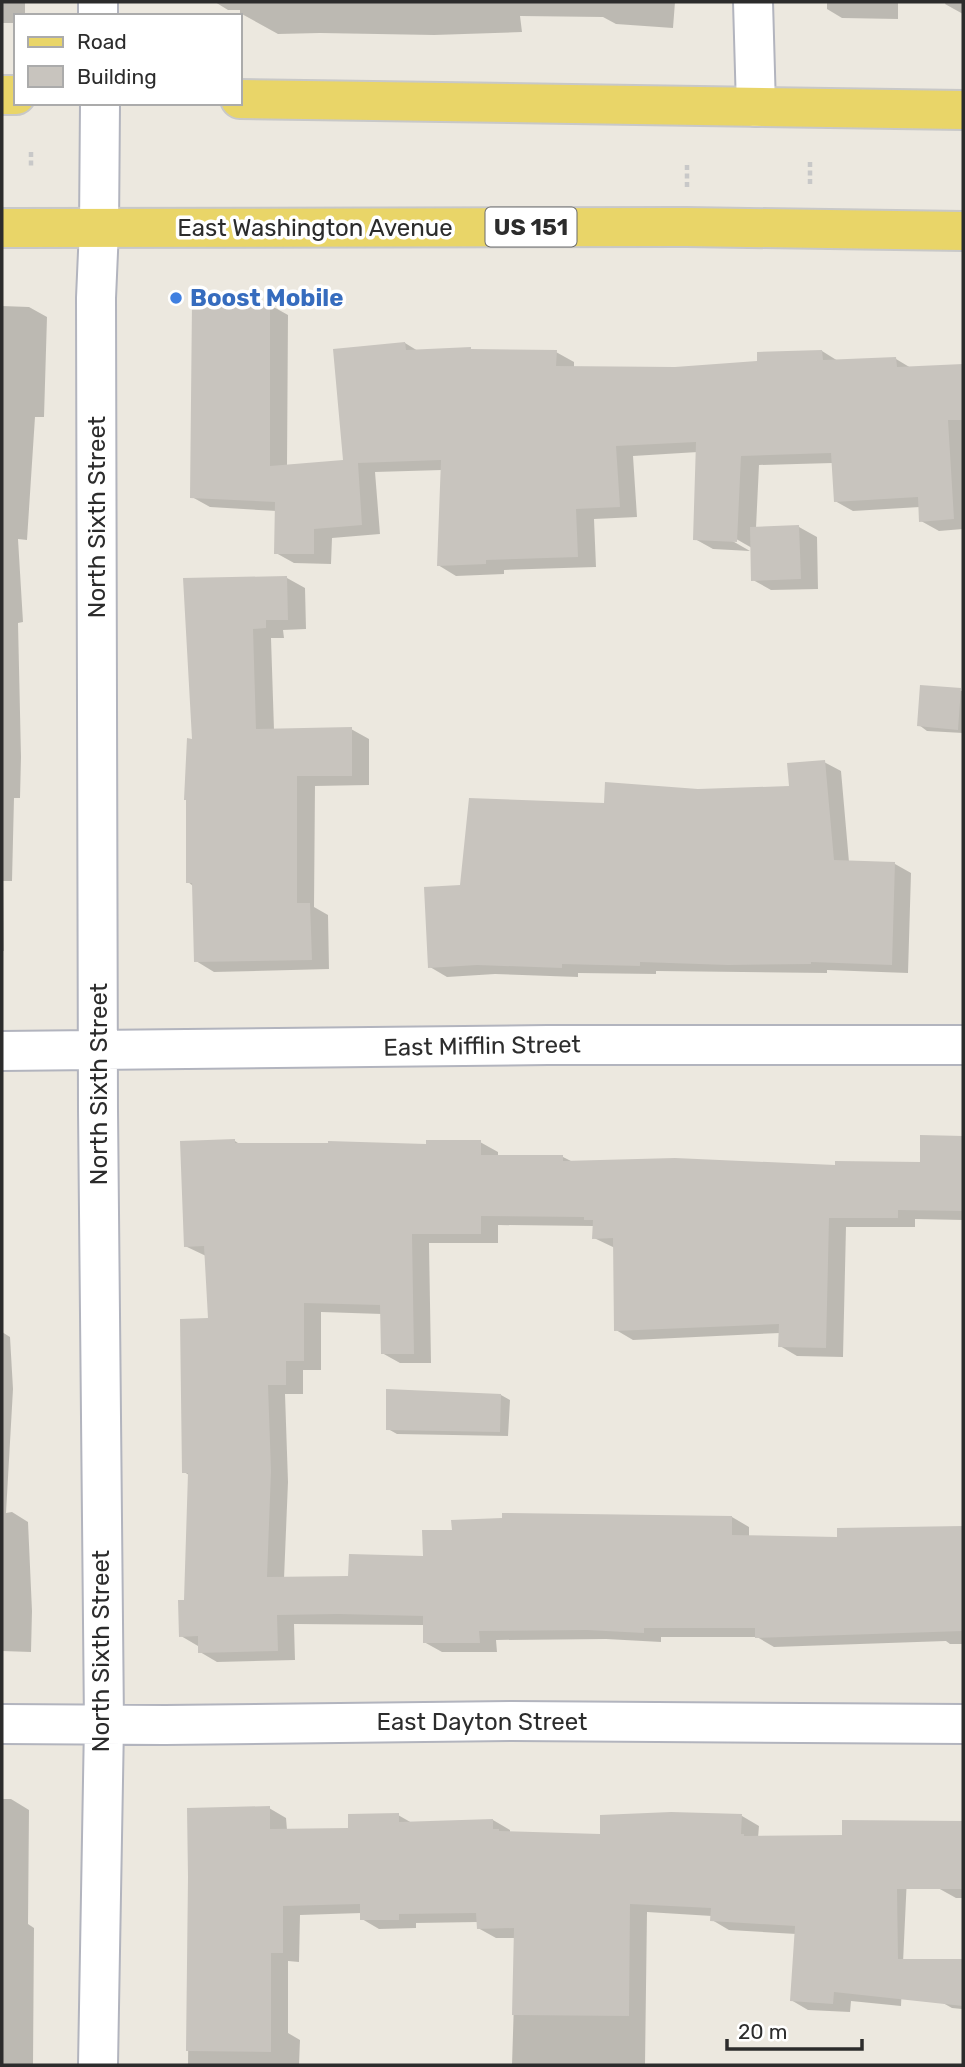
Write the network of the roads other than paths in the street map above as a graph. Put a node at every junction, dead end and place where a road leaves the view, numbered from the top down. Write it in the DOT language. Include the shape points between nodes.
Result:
graph roads {
  1 [pos="753,2"];
  2 [pos="242,99"];
  3 [pos="100,105"];
  4 [pos="756,107"];
  5 [pos="963,110"];
  6 [pos="2,228"];
  7 [pos="99,229"];
  8 [pos="963,231"];
  9 [pos="963,1045"];
  10 [pos="99,1050"];
  11 [pos="2,1051"];
  12 [pos="2,1724"];
  13 [pos="104,1724"];
  14 [pos="963,1724"];
  15 [pos="98,2065"];
  1 -- 4 [label="street"];
  2 -- 4 [label="main road"];
  3 -- 7 [label="street, North Sixth Street"];
  4 -- 5 [label="main road"];
  6 -- 7 [label="main road, East Washington Avenue / US 151"];
  7 -- 8 [label="main road, East Washington Avenue / US 151"];
  7 -- 10 [label="street, North Sixth Street"];
  9 -- 10 [label="street, East Mifflin Street"];
  10 -- 11 [label="street, East Mifflin Street"];
  10 -- 13 [label="street, North Sixth Street"];
  12 -- 13 [label="street, East Dayton Street"];
  13 -- 14 [label="street, East Dayton Street"];
  13 -- 15 [label="street, North Sixth Street"];
}
